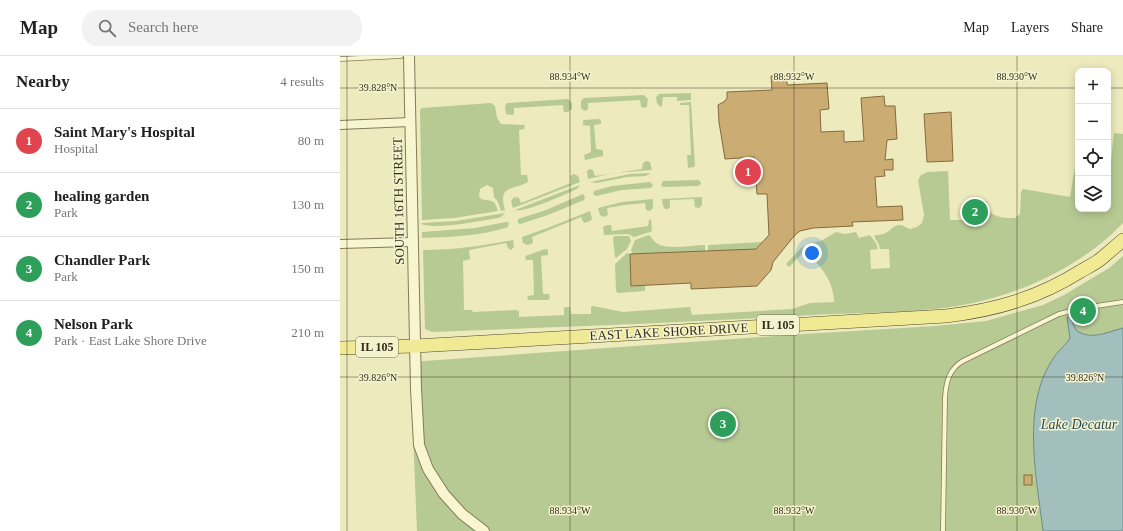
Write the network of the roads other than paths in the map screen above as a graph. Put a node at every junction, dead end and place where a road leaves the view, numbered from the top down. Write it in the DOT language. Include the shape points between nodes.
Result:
graph roads {
  1 [pos="401,56"];
  2 [pos="409,56"];
  3 [pos="340,59"];
  4 [pos="410,122"];
  5 [pos="340,125"];
  6 [pos="1123,240"];
  7 [pos="412,242"];
  8 [pos="340,244"];
  9 [pos="1123,302"];
  10 [pos="415,346"];
  11 [pos="340,348"];
  12 [pos="484,531"];
  13 [pos="943,531"];
  1 -- 3 [label="lane"];
  2 -- 4 [label="street, SOUTH 16TH STREET"];
  4 -- 5 [label="street"];
  4 -- 7 [label="street, SOUTH 16TH STREET"];
  6 -- 10 [label="main road, EAST LAKE SHORE DRIVE / IL 105" via="1101,259 1069,279 1012,304 977,312"];
  7 -- 8 [label="street"];
  7 -- 10 [label="street, SOUTH 16TH STREET"];
  9 -- 13 [label="lane" via="1059,314 957,364 952,369 944,398"];
  10 -- 11 [label="main road, EAST LAKE SHORE DRIVE / IL 105"];
  10 -- 12 [label="street, SOUTH 16TH STREET" via="419,445 428,469 444,494 462,514"];
}
